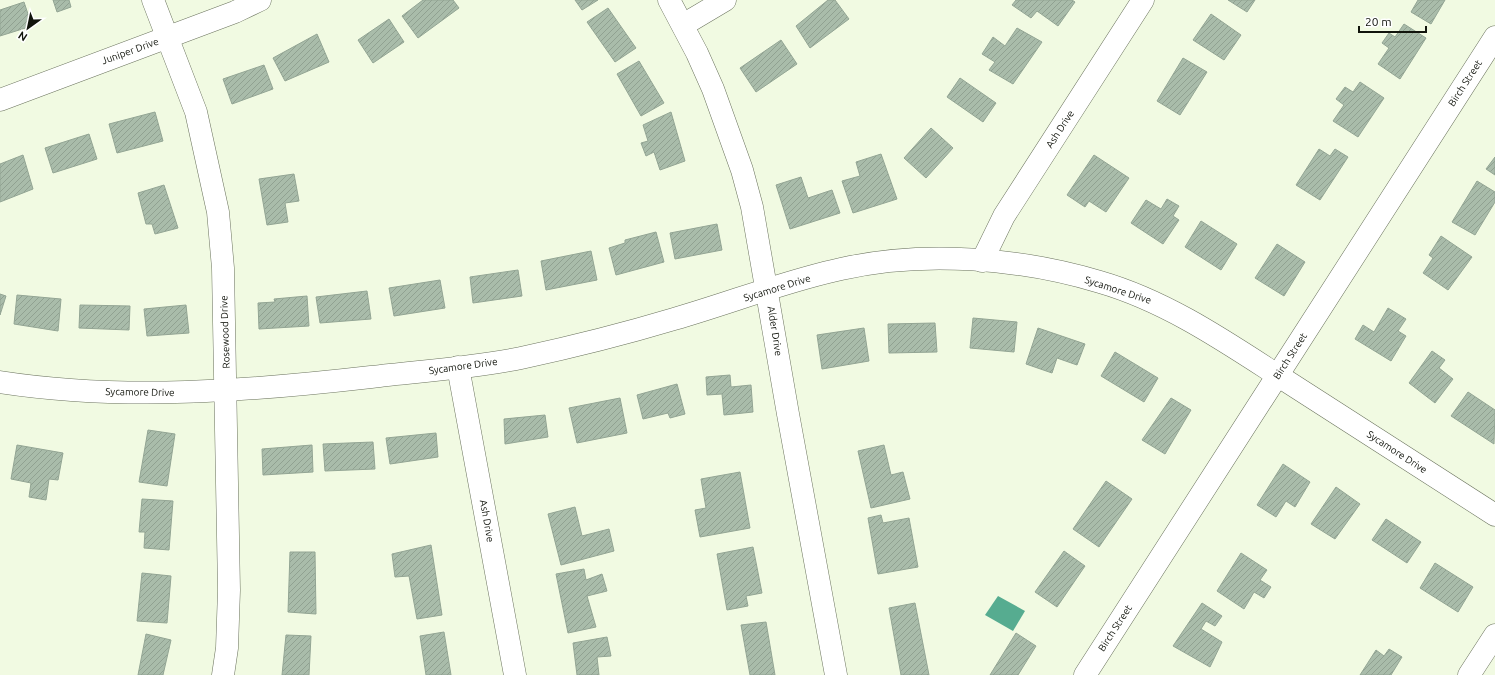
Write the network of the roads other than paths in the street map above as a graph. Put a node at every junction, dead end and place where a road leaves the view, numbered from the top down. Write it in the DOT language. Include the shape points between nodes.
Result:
graph roads {
  1 [pos="153,0"];
  2 [pos="260,0"];
  3 [pos="669,0"];
  4 [pos="724,0"];
  5 [pos="1143,0"];
  6 [pos="682,25"];
  7 [pos="169,37"];
  8 [pos="1495,37"];
  9 [pos="0,100"];
  10 [pos="982,261"];
  11 [pos="768,290"];
  12 [pos="458,367"];
  13 [pos="1278,375"];
  14 [pos="0,382"];
  15 [pos="227,390"];
  16 [pos="1495,515"];
  17 [pos="1495,635"];
  18 [pos="223,675"];
  19 [pos="514,675"];
  20 [pos="836,675"];
  21 [pos="1085,675"];
  22 [pos="1469,675"];
  1 -- 7 [label="street, Rosewood Drive"];
  2 -- 7 [label="street, Juniper Drive"];
  3 -- 6 [label="street, Alder Drive"];
  4 -- 6 [label="street"];
  5 -- 10 [label="street, Ash Drive" via="1004,216"];
  6 -- 11 [label="street, Alder Drive" via="713,88 742,170"];
  7 -- 9 [label="street, Juniper Drive"];
  7 -- 15 [label="street, Rosewood Drive" via="196,112 218,212 223,268"];
  8 -- 13 [label="street, Birch Street"];
  10 -- 11 [label="street, Sycamore Drive" via="929,258 885,262 842,269"];
  10 -- 13 [label="street, Sycamore Drive" via="1039,268 1101,282 1156,302"];
  11 -- 12 [label="street, Sycamore Drive" via="595,340 519,358"];
  11 -- 20 [label="street, Alder Drive"];
  12 -- 15 [label="street, Sycamore Drive" via="338,381"];
  12 -- 19 [label="street, Ash Drive"];
  13 -- 16 [label="street, Sycamore Drive"];
  13 -- 21 [label="street, Birch Street"];
  14 -- 15 [label="street, Sycamore Drive" via="31,387 108,392"];
  15 -- 18 [label="street, Rosewood Drive" via="229,590 227,648"];
  17 -- 22 [label="street"];
}
